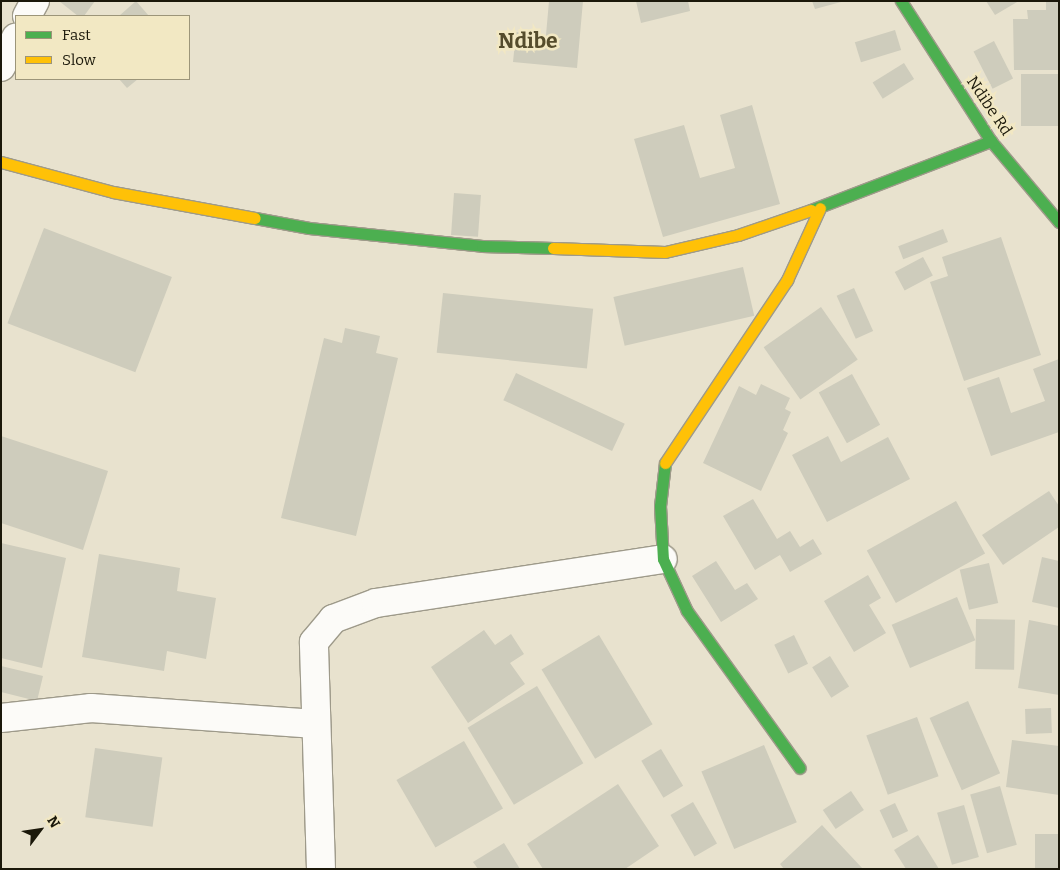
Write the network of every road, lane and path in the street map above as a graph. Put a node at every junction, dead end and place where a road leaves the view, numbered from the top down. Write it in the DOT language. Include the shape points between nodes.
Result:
graph roads {
  1 [pos="35,1"];
  2 [pos="901,1"];
  3 [pos="28,15"];
  4 [pos="15,40"];
  5 [pos="1,66"];
  6 [pos="991,141"];
  7 [pos="1,162"];
  8 [pos="820,208"];
  9 [pos="1059,222"];
  10 [pos="663,560"];
  11 [pos="1,718"];
  12 [pos="316,724"];
  13 [pos="800,768"];
  14 [pos="320,869"];
  1 -- 3 [label="street"];
  2 -- 6 [label="street, Ndibe Rd"];
  4 -- 5 [label="street"];
  6 -- 8 [label="street"];
  6 -- 9 [label="street, Ndibe Rd"];
  7 -- 8 [label="street" via="113,192 309,228 482,246 665,252 738,235"];
  8 -- 10 [label="street" via="787,280 666,463 660,506"];
  10 -- 12 [label="street" via="376,602 333,619 314,642"];
  10 -- 13 [label="street" via="687,611"];
  11 -- 12 [label="street" via="92,708"];
  12 -- 14 [label="street"];
}
